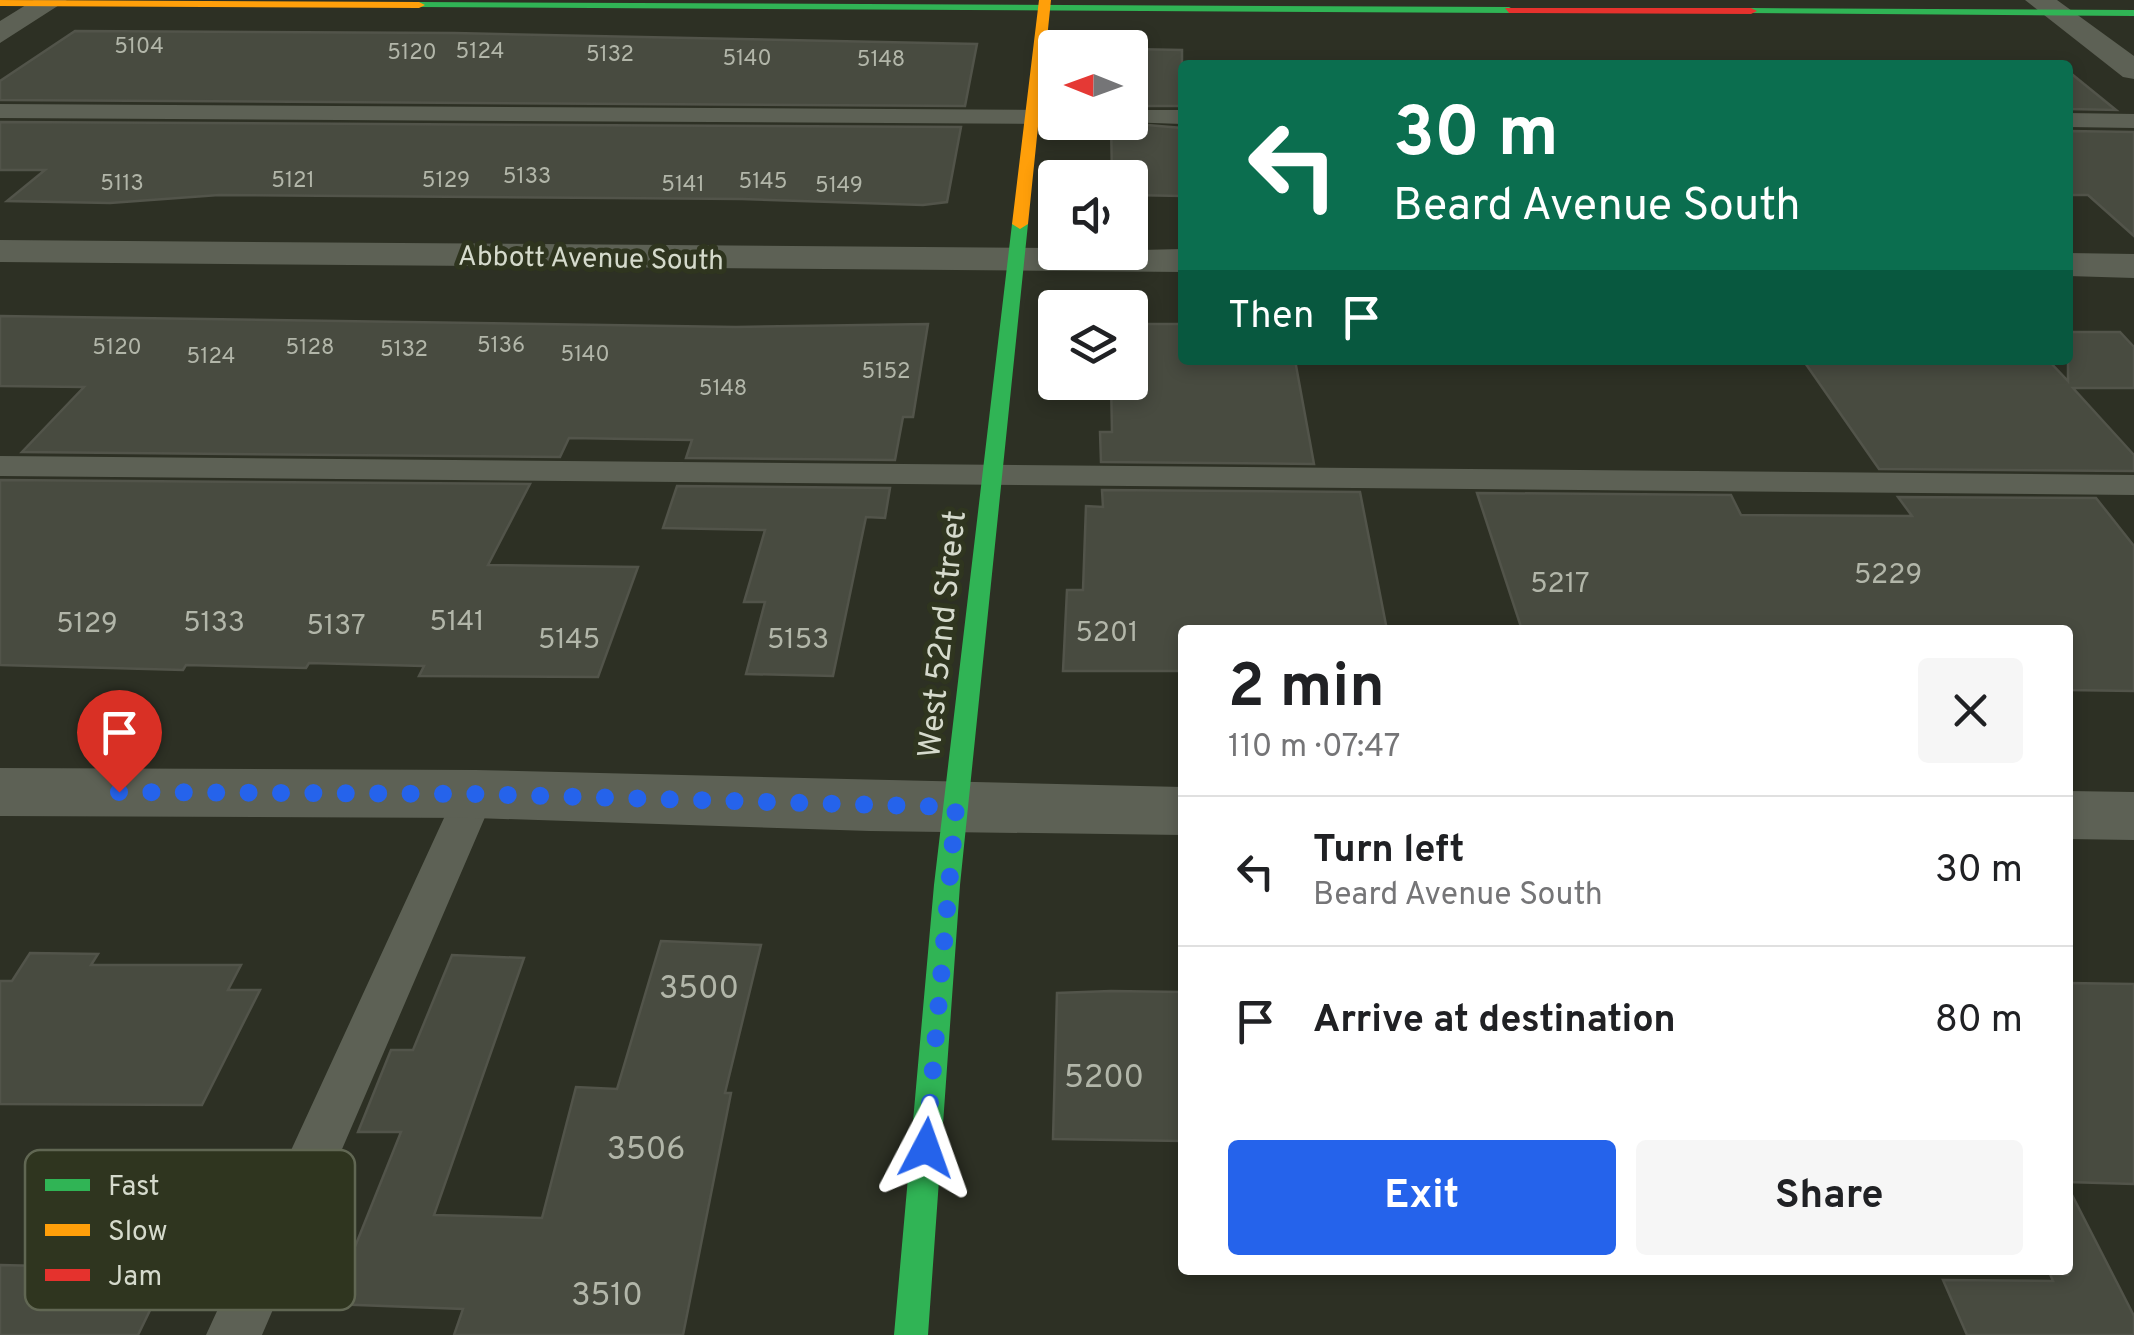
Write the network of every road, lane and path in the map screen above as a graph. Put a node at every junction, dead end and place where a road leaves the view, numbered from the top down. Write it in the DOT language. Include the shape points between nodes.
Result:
graph roads {
  1 [pos="50,2"];
  2 [pos="1045,3"];
  3 [pos="0,4"];
  4 [pos="2047,6"];
  5 [pos="2134,13"];
  6 [pos="1045,30"];
  7 [pos="0,34"];
  8 [pos="2134,70"];
  9 [pos="0,111"];
  10 [pos="1038,117"];
  11 [pos="1148,117"];
  12 [pos="1178,118"];
  13 [pos="2073,120"];
  14 [pos="2134,120"];
  15 [pos="1040,140"];
  16 [pos="0,252"];
  17 [pos="1016,260"];
  18 [pos="1178,261"];
  19 [pos="2073,266"];
  20 [pos="2134,266"];
  21 [pos="0,466"];
  22 [pos="990,478"];
  23 [pos="2134,486"];
  24 [pos="0,792"];
  25 [pos="475,794"];
  26 [pos="956,807"];
  27 [pos="1178,810"];
  28 [pos="2073,815"];
  29 [pos="2134,816"];
  30 [pos="316,1150"];
  31 [pos="245,1310"];
  32 [pos="234,1335"];
  33 [pos="911,1335"];
  1 -- 2 [label="street"];
  1 -- 3 [label="street"];
  1 -- 7 [label="street"];
  2 -- 4 [label="street"];
  2 -- 6 [label="street, West 52nd Street"];
  4 -- 5 [label="street"];
  4 -- 8 [label="street"];
  9 -- 10 [label="lane"];
  11 -- 12 [label="lane"];
  13 -- 14 [label="lane"];
  15 -- 17 [label="street, West 52nd Street"];
  16 -- 17 [label="street, Abbott Avenue South"];
  17 -- 18 [label="street, Abbott Avenue South"];
  17 -- 22 [label="street, West 52nd Street"];
  19 -- 20 [label="street"];
  21 -- 22 [label="lane"];
  22 -- 23 [label="lane"];
  22 -- 26 [label="street, West 52nd Street"];
  24 -- 25 [label="street"];
  25 -- 26 [label="street"];
  25 -- 30 [label="lane"];
  26 -- 27 [label="street"];
  26 -- 33 [label="street, West 52nd Street"];
  28 -- 29 [label="street"];
  31 -- 32 [label="lane"];
}
